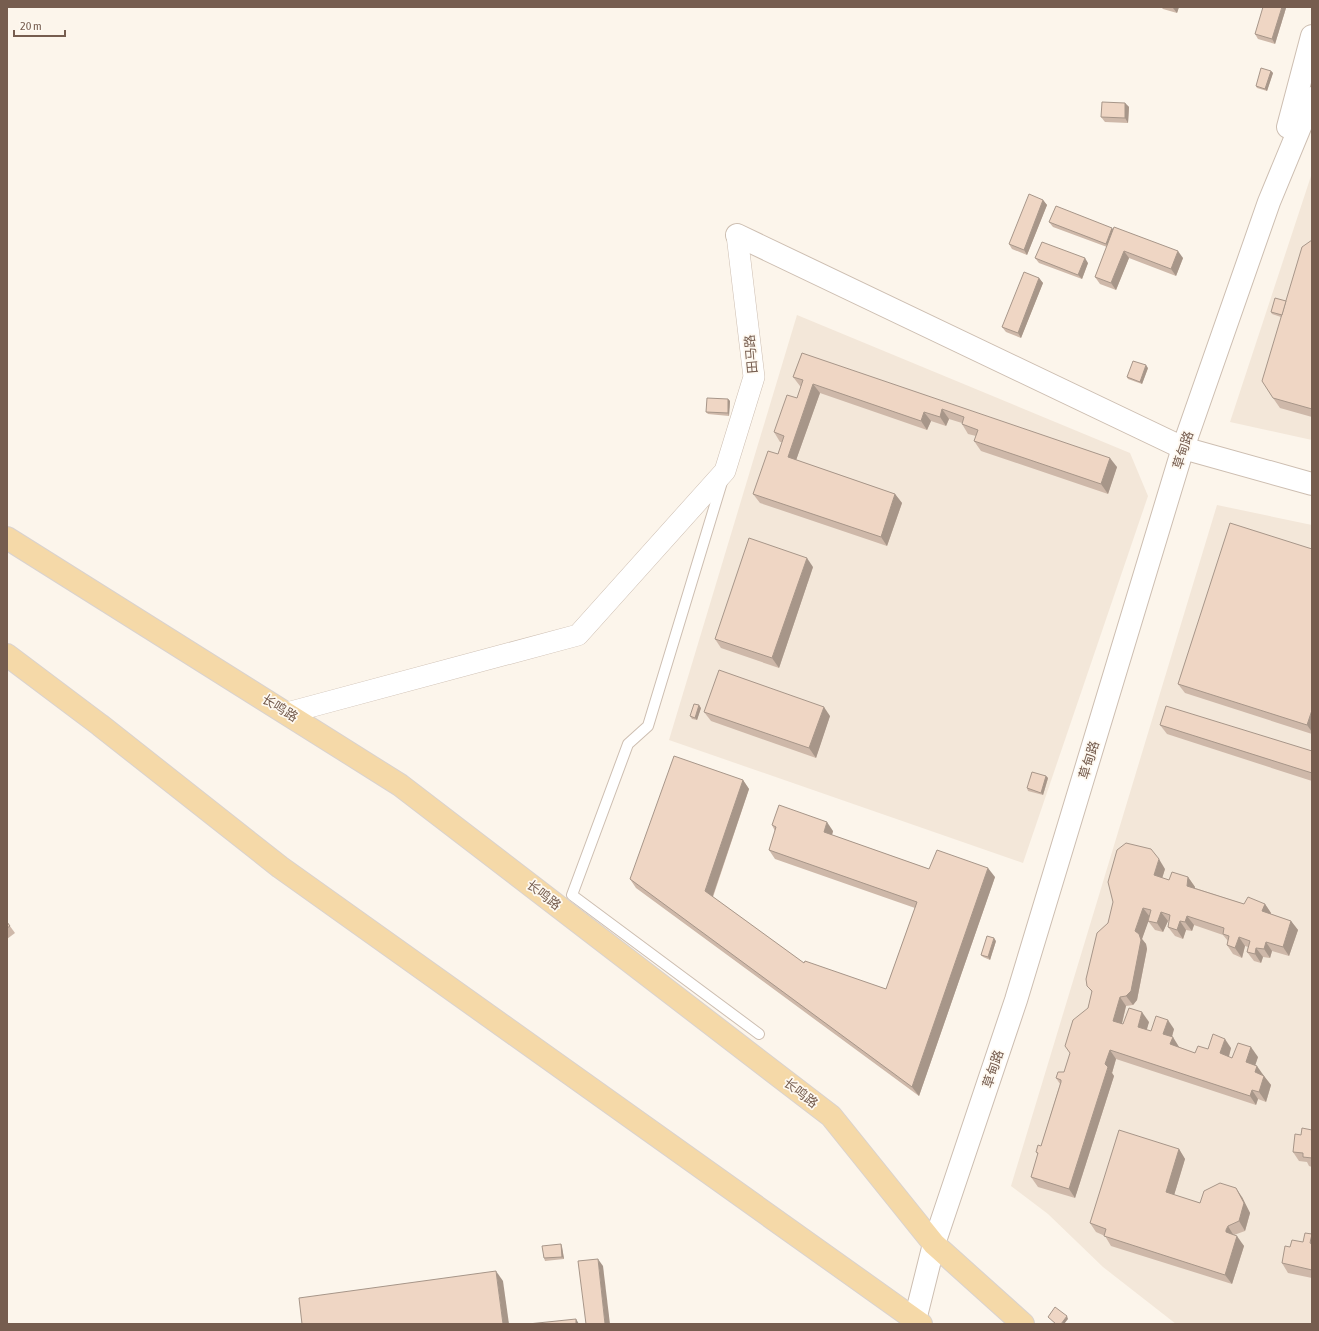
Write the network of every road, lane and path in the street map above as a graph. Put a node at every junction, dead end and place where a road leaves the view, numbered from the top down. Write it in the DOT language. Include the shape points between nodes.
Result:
graph roads {
  1 [pos="1312,36"];
  2 [pos="1312,98"];
  3 [pos="1269,202"];
  4 [pos="737,235"];
  5 [pos="1183,448"];
  6 [pos="725,471"];
  7 [pos="1312,484"];
  8 [pos="7,538"];
  9 [pos="7,655"];
  10 [pos="287,713"];
  11 [pos="759,1034"];
  12 [pos="934,1244"];
  13 [pos="918,1322"];
  14 [pos="1023,1324"];
  1 -- 3 [label="street"];
  2 -- 3 [label="street"];
  3 -- 5 [label="street, 草甸路"];
  4 -- 5 [label="street"];
  4 -- 6 [label="street, 田马路" via="754,376"];
  5 -- 7 [label="street"];
  5 -- 12 [label="street, 草甸路" via="1016,1000"];
  6 -- 10 [label="street" via="578,635"];
  6 -- 11 [label="lane" via="648,726 628,744 572,895"];
  8 -- 10 [label="main road, 长鸣路"];
  9 -- 13 [label="main road" via="280,867"];
  10 -- 12 [label="main road, 长鸣路" via="400,785 832,1116"];
  12 -- 13 [label="street, 草甸路"];
  12 -- 14 [label="main road, 长鸣路"];
}
